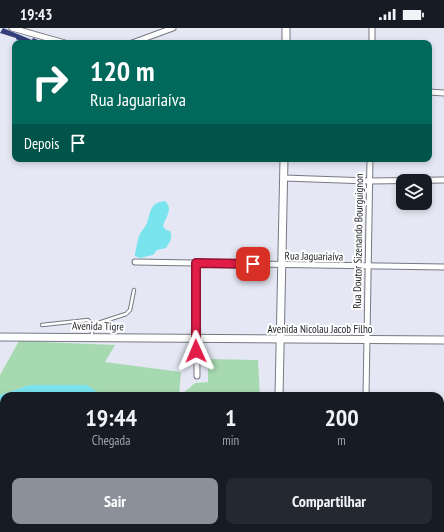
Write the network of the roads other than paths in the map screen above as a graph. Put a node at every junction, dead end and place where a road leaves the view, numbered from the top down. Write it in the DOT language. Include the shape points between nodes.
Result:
graph roads {
  1 [pos="12,28"];
  2 [pos="173,28"];
  3 [pos="286,28"];
  4 [pos="372,28"];
  5 [pos="54,40"];
  6 [pos="140,40"];
  7 [pos="286,40"];
  8 [pos="372,40"];
  9 [pos="432,92"];
  10 [pos="444,93"];
  11 [pos="284,162"];
  12 [pos="370,162"];
  13 [pos="284,178"];
  14 [pos="444,180"];
  15 [pos="369,181"];
  16 [pos="136,262"];
  17 [pos="196,263"];
  18 [pos="282,265"];
  19 [pos="367,267"];
  20 [pos="444,267"];
  21 [pos="134,290"];
  22 [pos="42,325"];
  23 [pos="92,325"];
  24 [pos="0,337"];
  25 [pos="92,337"];
  26 [pos="196,338"];
  27 [pos="280,339"];
  28 [pos="367,340"];
  29 [pos="444,340"];
  30 [pos="197,376"];
  31 [pos="279,392"];
  32 [pos="366,392"];
  33 [pos="333,532"];
  34 [pos="340,532"];
  1 -- 5 [label="street"];
  2 -- 6 [label="street"];
  3 -- 7 [label="street"];
  4 -- 8 [label="street"];
  9 -- 10 [label="street"];
  11 -- 13 [label="street"];
  12 -- 15 [label="street, Rua Doutor Sizenando Bourguignon"];
  13 -- 15 [label="street"];
  13 -- 18 [label="street"];
  14 -- 15 [label="street"];
  15 -- 19 [label="street, Rua Doutor Sizenando Bourguignon"];
  16 -- 17 [label="street, Rua Jaguariaíva"];
  17 -- 18 [label="street, Rua Jaguariaíva"];
  17 -- 26 [label="street"];
  18 -- 19 [label="street, Rua Jaguariaíva"];
  18 -- 27 [label="street"];
  19 -- 20 [label="street, Rua Jaguariaíva"];
  19 -- 28 [label="street, Rua Doutor Sizenando Bourguignon"];
  21 -- 23 [label="lane" via="130,310 126,314"];
  22 -- 23 [label="lane" via="88,320"];
  23 -- 25 [label="lane"];
  24 -- 25 [label="street, Avenida Tigre"];
  25 -- 26 [label="street, Avenida Tigre"];
  26 -- 27 [label="street, Avenida Nicolau Jacob Filho"];
  26 -- 30 [label="street"];
  27 -- 28 [label="street, Avenida Nicolau Jacob Filho"];
  27 -- 31 [label="street"];
  28 -- 29 [label="street, Avenida Nicolau Jacob Filho"];
  28 -- 32 [label="street, Rua Doutor Sizenando Bourguignon"];
  33 -- 34 [label="street"];
}
